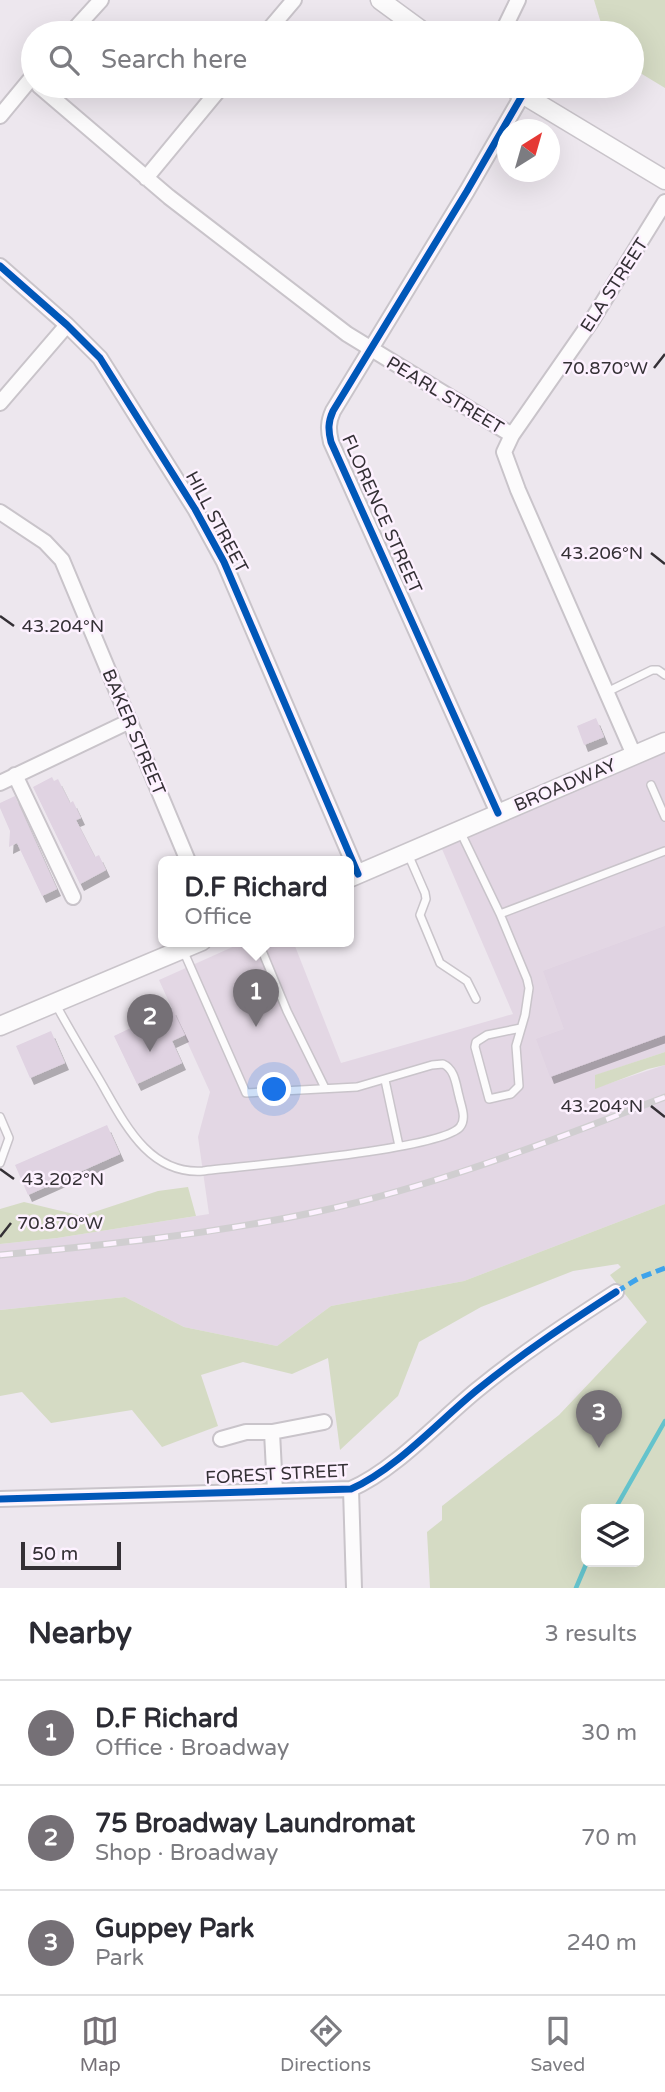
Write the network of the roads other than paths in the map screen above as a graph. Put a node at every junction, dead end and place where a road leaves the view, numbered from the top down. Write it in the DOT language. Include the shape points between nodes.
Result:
graph roads {
  1 [pos="101,0"];
  2 [pos="294,0"];
  3 [pos="380,0"];
  4 [pos="518,0"];
  5 [pos="82,21"];
  6 [pos="276,21"];
  7 [pos="409,21"];
  8 [pos="508,21"];
  9 [pos="21,94"];
  10 [pos="54,98"];
  11 [pos="212,98"];
  12 [pos="512,98"];
  13 [pos="529,98"];
  14 [pos="0,116"];
  15 [pos="145,178"];
  16 [pos="665,180"];
  17 [pos="665,202"];
  18 [pos="0,266"];
  19 [pos="67,325"];
  20 [pos="370,349"];
  21 [pos="0,403"];
  22 [pos="512,435"];
  23 [pos="0,512"];
  24 [pos="665,675"];
  25 [pos="607,692"];
  26 [pos="130,721"];
  27 [pos="665,742"];
  28 [pos="635,755"];
  29 [pos="16,775"];
  30 [pos="0,783"];
  31 [pos="651,785"];
  32 [pos="498,813"];
  33 [pos="665,817"];
  34 [pos="460,830"];
  35 [pos="665,851"];
  36 [pos="407,853"];
  37 [pos="186,856"];
  38 [pos="345,856"];
  39 [pos="354,876"];
  40 [pos="73,898"];
  41 [pos="500,914"];
  42 [pos="189,947"];
  43 [pos="260,947"];
  44 [pos="183,950"];
  45 [pos="476,999"];
  46 [pos="54,1003"];
  47 [pos="0,1026"];
  48 [pos="521,1028"];
  49 [pos="385,1080"];
  50 [pos="325,1088"];
  51 [pos="0,1117"];
  52 [pos="400,1146"];
  53 [pos="0,1163"];
  54 [pos="616,1292"];
  55 [pos="324,1422"];
  56 [pos="272,1432"];
  57 [pos="221,1439"];
  58 [pos="351,1489"];
  59 [pos="275,1491"];
  60 [pos="0,1499"];
  61 [pos="354,1588"];
  1 -- 5 [label="street"];
  2 -- 6 [label="street"];
  3 -- 7 [label="street"];
  4 -- 8 [label="street"];
  9 -- 14 [label="street"];
  10 -- 15 [label="street, PEARL STREET"];
  11 -- 15 [label="street"];
  12 -- 20 [label="street, FLORENCE STREET" via="467,191"];
  13 -- 16 [label="street"];
  15 -- 20 [label="street, PEARL STREET"];
  17 -- 22 [label="street, ELA STREET" via="612,291"];
  18 -- 19 [label="street, HILL STREET"];
  19 -- 21 [label="street"];
  19 -- 38 [label="street, HILL STREET" via="114,377 211,536"];
  20 -- 22 [label="street, PEARL STREET"];
  20 -- 32 [label="street, FLORENCE STREET" via="328,421 331,442"];
  22 -- 25 [label="street, PEARL STREET" via="505,460"];
  23 -- 26 [label="street, BAKER STREET" via="56,551"];
  24 -- 25 [label="lane" via="652,670"];
  25 -- 28 [label="street, PEARL STREET"];
  26 -- 29 [label="street"];
  26 -- 37 [label="street, BAKER STREET"];
  27 -- 28 [label="street, BROADWAY"];
  28 -- 32 [label="street, BROADWAY"];
  29 -- 30 [label="street"];
  29 -- 40 [label="street"];
  31 -- 33 [label="lane"];
  32 -- 34 [label="street, BROADWAY"];
  34 -- 36 [label="street, BROADWAY"];
  34 -- 41 [label="lane"];
  35 -- 41 [label="lane"];
  36 -- 39 [label="street, BROADWAY"];
  36 -- 45 [label="lane" via="425,893 420,915 440,963 467,981"];
  41 -- 48 [label="lane" via="527,979"];
  42 -- 44 [label="street"];
  43 -- 50 [label="lane"];
  44 -- 46 [label="street"];
  44 -- 50 [label="lane" via="246,1094"];
  46 -- 47 [label="street"];
  46 -- 52 [label="lane" via="130,1131 154,1156 178,1169 216,1169"];
  48 -- 48 [label="lane" via="516,1046 519,1086 511,1094 489,1099 476,1042"];
  49 -- 50 [label="lane"];
  49 -- 52 [label="lane"];
  49 -- 52 [label="lane" via="432,1065 447,1065 464,1117 454,1131"];
  51 -- 53 [label="lane" via="9,1138"];
  54 -- 58 [label="street, FOREST STREET" via="518,1358 392,1463"];
  55 -- 56 [label="street"];
  56 -- 57 [label="street" via="246,1432"];
  56 -- 59 [label="street"];
  58 -- 59 [label="street, FOREST STREET"];
  58 -- 61 [label="street"];
  59 -- 60 [label="street, FOREST STREET"];
}
